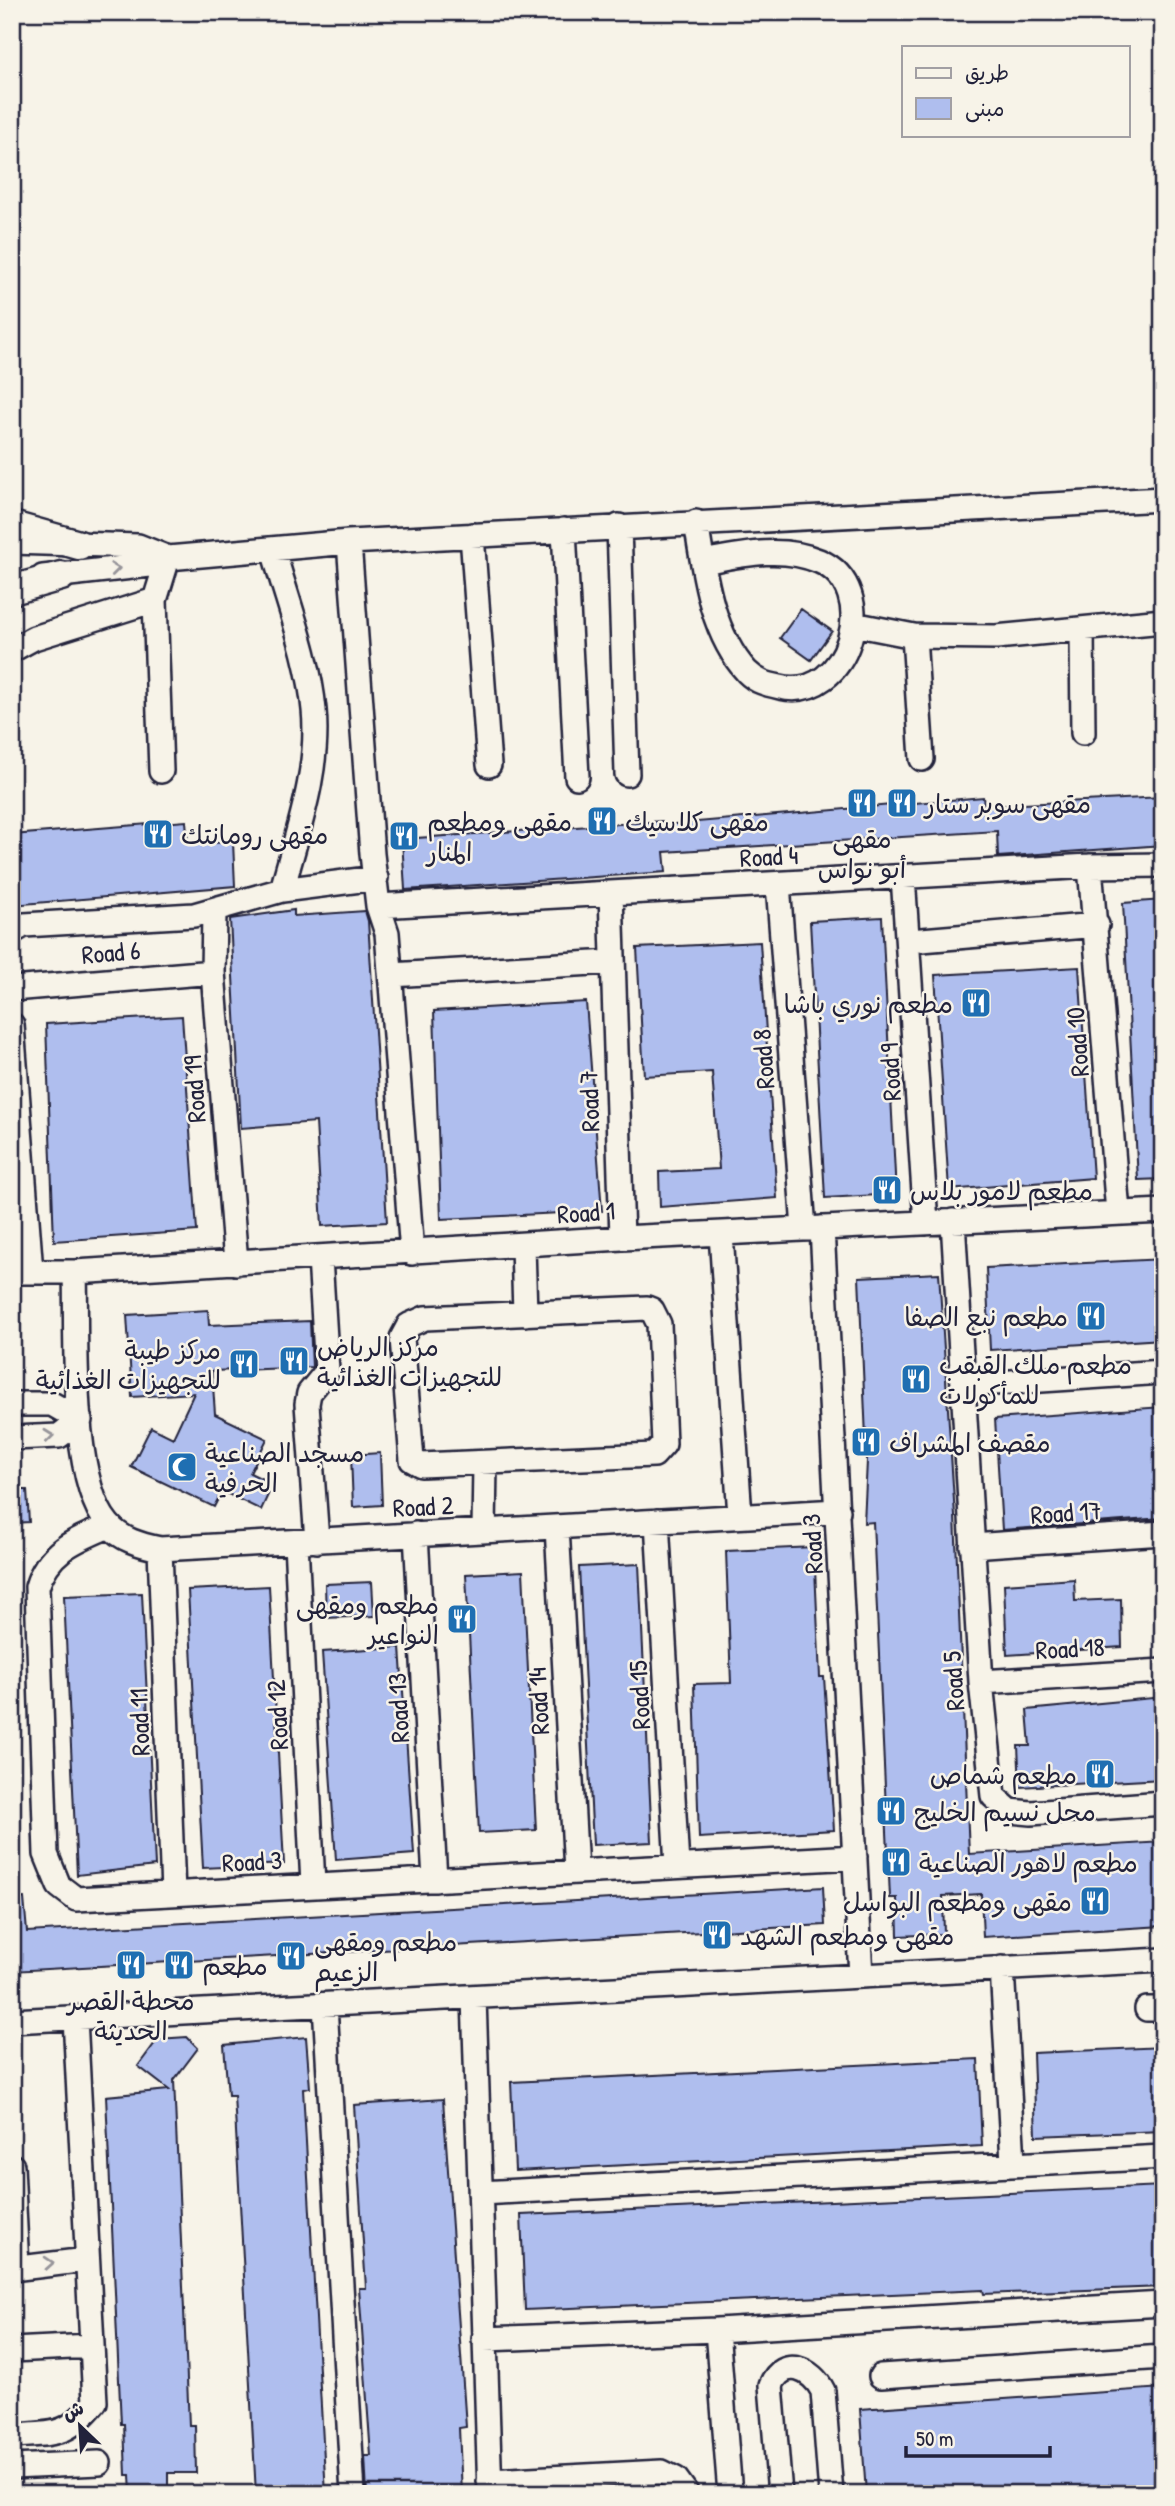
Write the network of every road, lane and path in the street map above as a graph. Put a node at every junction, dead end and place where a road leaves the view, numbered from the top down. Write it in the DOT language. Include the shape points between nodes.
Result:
graph roads {
  1 [pos="1163,499"];
  2 [pos="696,522"];
  3 [pos="12,526"];
  4 [pos="619,526"];
  5 [pos="564,530"];
  6 [pos="472,535"];
  7 [pos="12,542"];
  8 [pos="349,542"];
  9 [pos="79,545"];
  10 [pos="272,549"];
  11 [pos="168,558"];
  12 [pos="703,562"];
  13 [pos="61,576"];
  14 [pos="12,579"];
  15 [pos="12,590"];
  16 [pos="155,600"];
  17 [pos="1163,621"];
  18 [pos="853,624"];
  19 [pos="1082,629"];
  20 [pos="914,636"];
  21 [pos="12,650"];
  22 [pos="1083,733"];
  23 [pos="922,759"];
  24 [pos="489,765"];
  25 [pos="161,771"];
  26 [pos="627,774"];
  27 [pos="577,777"];
  28 [pos="1163,865"];
  29 [pos="1090,866"];
  30 [pos="903,876"];
  31 [pos="376,878"];
  32 [pos="778,884"];
  33 [pos="282,890"];
  34 [pos="611,893"];
  35 [pos="378,906"];
  36 [pos="214,911"];
  37 [pos="1097,925"];
  38 [pos="12,932"];
  39 [pos="910,941"];
  40 [pos="611,962"];
  41 [pos="214,972"];
  42 [pos="391,975"];
  43 [pos="12,989"];
  44 [pos="12,1025"];
  45 [pos="1163,1211"];
  46 [pos="1118,1213"];
  47 [pos="953,1221"];
  48 [pos="926,1223"];
  49 [pos="813,1229"];
  50 [pos="721,1234"];
  51 [pos="622,1238"];
  52 [pos="523,1245"];
  53 [pos="412,1253"];
  54 [pos="320,1258"];
  55 [pos="236,1263"];
  56 [pos="22,1272"];
  57 [pos="75,1272"];
  58 [pos="525,1314"];
  59 [pos="1163,1371"];
  60 [pos="964,1385"];
  61 [pos="12,1404"];
  62 [pos="80,1420"];
  63 [pos="12,1438"];
  64 [pos="485,1463"];
  65 [pos="838,1511"];
  66 [pos="740,1516"];
  67 [pos="657,1521"];
  68 [pos="109,1526"];
  69 [pos="557,1527"];
  70 [pos="484,1531"];
  71 [pos="416,1534"];
  72 [pos="1163,1534"];
  73 [pos="307,1541"];
  74 [pos="972,1546"];
  75 [pos="160,1549"];
  76 [pos="1163,1671"];
  77 [pos="981,1682"];
  78 [pos="1163,1803"];
  79 [pos="855,1857"];
  80 [pos="677,1866"];
  81 [pos="576,1871"];
  82 [pos="435,1880"];
  83 [pos="313,1885"];
  84 [pos="173,1893"];
  85 [pos="1163,1960"];
  86 [pos="1002,1968"];
  87 [pos="861,1976"];
  88 [pos="474,1997"];
  89 [pos="325,2005"];
  90 [pos="75,2018"];
  91 [pos="12,2021"];
  92 [pos="1163,2157"];
  93 [pos="1013,2162"];
  94 [pos="12,2166"];
  95 [pos="480,2193"];
  96 [pos="86,2260"];
  97 [pos="14,2269"];
  98 [pos="1163,2304"];
  99 [pos="717,2330"];
  100 [pos="484,2339"];
  101 [pos="91,2346"];
  102 [pos="12,2350"];
  103 [pos="1163,2357"];
  104 [pos="881,2375"];
  105 [pos="12,2436"];
  106 [pos="99,2463"];
  107 [pos="12,2467"];
  108 [pos="489,2487"];
  109 [pos="353,2494"];
  110 [pos="687,2494"];
  111 [pos="730,2494"];
  112 [pos="780,2494"];
  113 [pos="831,2494"];
  1 -- 2 [label="street"];
  2 -- 4 [label="street"];
  2 -- 12 [label="street"];
  3 -- 9 [label="main road"];
  4 -- 5 [label="street"];
  4 -- 26 [label="street"];
  5 -- 6 [label="street"];
  5 -- 27 [label="street"];
  6 -- 8 [label="street"];
  6 -- 24 [label="street"];
  7 -- 9 [label="street"];
  8 -- 10 [label="street"];
  8 -- 31 [label="street"];
  9 -- 11 [label="street" via="138,546"];
  10 -- 11 [label="street"];
  10 -- 33 [label="street" via="315,711 303,812"];
  13 -- 11 [label="street, one-way" via="150,565"];
  11 -- 16 [label="street"];
  12 -- 18 [label="street" via="782,553 820,561 841,579 850,599"];
  12 -- 18 [label="street" via="716,617 745,670 758,682 792,690 828,678 846,654"];
  13 -- 14 [label="street"];
  13 -- 15 [label="main road"];
  16 -- 21 [label="street" via="34,638"];
  16 -- 25 [label="street"];
  17 -- 19 [label="street"];
  18 -- 20 [label="street"];
  19 -- 20 [label="street" via="996,637"];
  19 -- 22 [label="street"];
  20 -- 23 [label="street"];
  28 -- 29 [label="street, Road 4"];
  29 -- 30 [label="street, Road 4"];
  29 -- 37 [label="street, Road 10"];
  30 -- 32 [label="street, Road 4"];
  30 -- 39 [label="street, Road 9"];
  31 -- 33 [label="street"];
  31 -- 35 [label="street"];
  32 -- 34 [label="street, Road 4"];
  32 -- 49 [label="street, Road 8"];
  33 -- 36 [label="street"];
  34 -- 35 [label="street, Road 4"];
  34 -- 40 [label="street, Road 7"];
  35 -- 42 [label="street" via="387,933"];
  36 -- 38 [label="street" via="24,925"];
  36 -- 41 [label="street, Road 19"];
  37 -- 39 [label="street"];
  37 -- 46 [label="street, Road 10"];
  39 -- 48 [label="street, Road 9"];
  40 -- 42 [label="street"];
  40 -- 51 [label="street, Road 7"];
  41 -- 43 [label="street, Road 6"];
  41 -- 55 [label="street, Road 19"];
  42 -- 53 [label="street"];
  44 -- 56 [label="street"];
  45 -- 46 [label="street, Road 1"];
  46 -- 47 [label="street, Road 1"];
  47 -- 48 [label="street, Road 1"];
  47 -- 60 [label="street, Road 5"];
  48 -- 49 [label="street, Road 1"];
  49 -- 50 [label="street, Road 1"];
  49 -- 65 [label="street, Road 3"];
  50 -- 51 [label="street, Road 1"];
  50 -- 66 [label="street"];
  51 -- 52 [label="street, Road 1"];
  52 -- 53 [label="street, Road 1"];
  52 -- 58 [label="street"];
  53 -- 54 [label="street, Road 1"];
  54 -- 55 [label="street, Road 1"];
  54 -- 73 [label="street, Road 12" via="327,1371 309,1393 307,1404"];
  55 -- 57 [label="street, Road 1"];
  56 -- 57 [label="street, Road 1"];
  57 -- 62 [label="street"];
  58 -- 64 [label="street" via="425,1318 404,1329 412,1460 421,1465"];
  58 -- 64 [label="street" via="652,1310 660,1324 664,1444 654,1455 646,1456"];
  59 -- 60 [label="street"];
  60 -- 74 [label="street, Road 5"];
  61 -- 62 [label="street" via="52,1404"];
  63 -- 62 [label="street, one-way" via="59,1436"];
  62 -- 68 [label="street" via="90,1493"];
  64 -- 70 [label="street"];
  65 -- 66 [label="street, Road 2"];
  65 -- 79 [label="street, Road 3"];
  66 -- 67 [label="street, Road 2"];
  67 -- 69 [label="street, Road 2"];
  67 -- 80 [label="street, Road 15"];
  68 -- 75 [label="street, Road 2" via="123,1538"];
  68 -- 84 [label="street, Road 3" via="52,1556 37,1587 46,1854 59,1886 76,1899"];
  69 -- 70 [label="street, Road 2"];
  69 -- 81 [label="street, Road 14"];
  70 -- 71 [label="street, Road 2"];
  71 -- 73 [label="street, Road 2"];
  71 -- 82 [label="street, Road 13"];
  72 -- 74 [label="street, Road 17"];
  73 -- 75 [label="street, Road 2"];
  73 -- 83 [label="street, Road 12"];
  74 -- 77 [label="street, Road 5"];
  75 -- 84 [label="street, Road 11"];
  76 -- 77 [label="street, Road 18"];
  77 -- 78 [label="street, Road 5" via="989,1782 1000,1806 1031,1813"];
  79 -- 80 [label="street, Road 3"];
  79 -- 87 [label="street, Road 3"];
  80 -- 81 [label="street, Road 3"];
  81 -- 82 [label="street, Road 3"];
  82 -- 83 [label="street, Road 3"];
  83 -- 84 [label="street, Road 3"];
  85 -- 86 [label="street"];
  86 -- 87 [label="street"];
  86 -- 93 [label="street"];
  87 -- 88 [label="street"];
  88 -- 89 [label="street"];
  88 -- 95 [label="street"];
  89 -- 90 [label="street"];
  89 -- 109 [label="street"];
  90 -- 91 [label="street"];
  90 -- 96 [label="street"];
  92 -- 93 [label="street"];
  93 -- 95 [label="street"];
  94 -- 97 [label="street"];
  95 -- 100 [label="street"];
  97 -- 96 [label="street, one-way"];
  96 -- 101 [label="street"];
  98 -- 99 [label="street"];
  99 -- 100 [label="street"];
  99 -- 111 [label="street"];
  100 -- 108 [label="street"];
  101 -- 102 [label="street"];
  101 -- 105 [label="street" via="94,2402 76,2424 57,2433"];
  103 -- 104 [label="street"];
  106 -- 107 [label="street"];
  108 -- 110 [label="street" via="662,2472 676,2479"];
  112 -- 113 [label="street" via="771,2385 774,2377 797,2368 816,2377 823,2392"];
}
